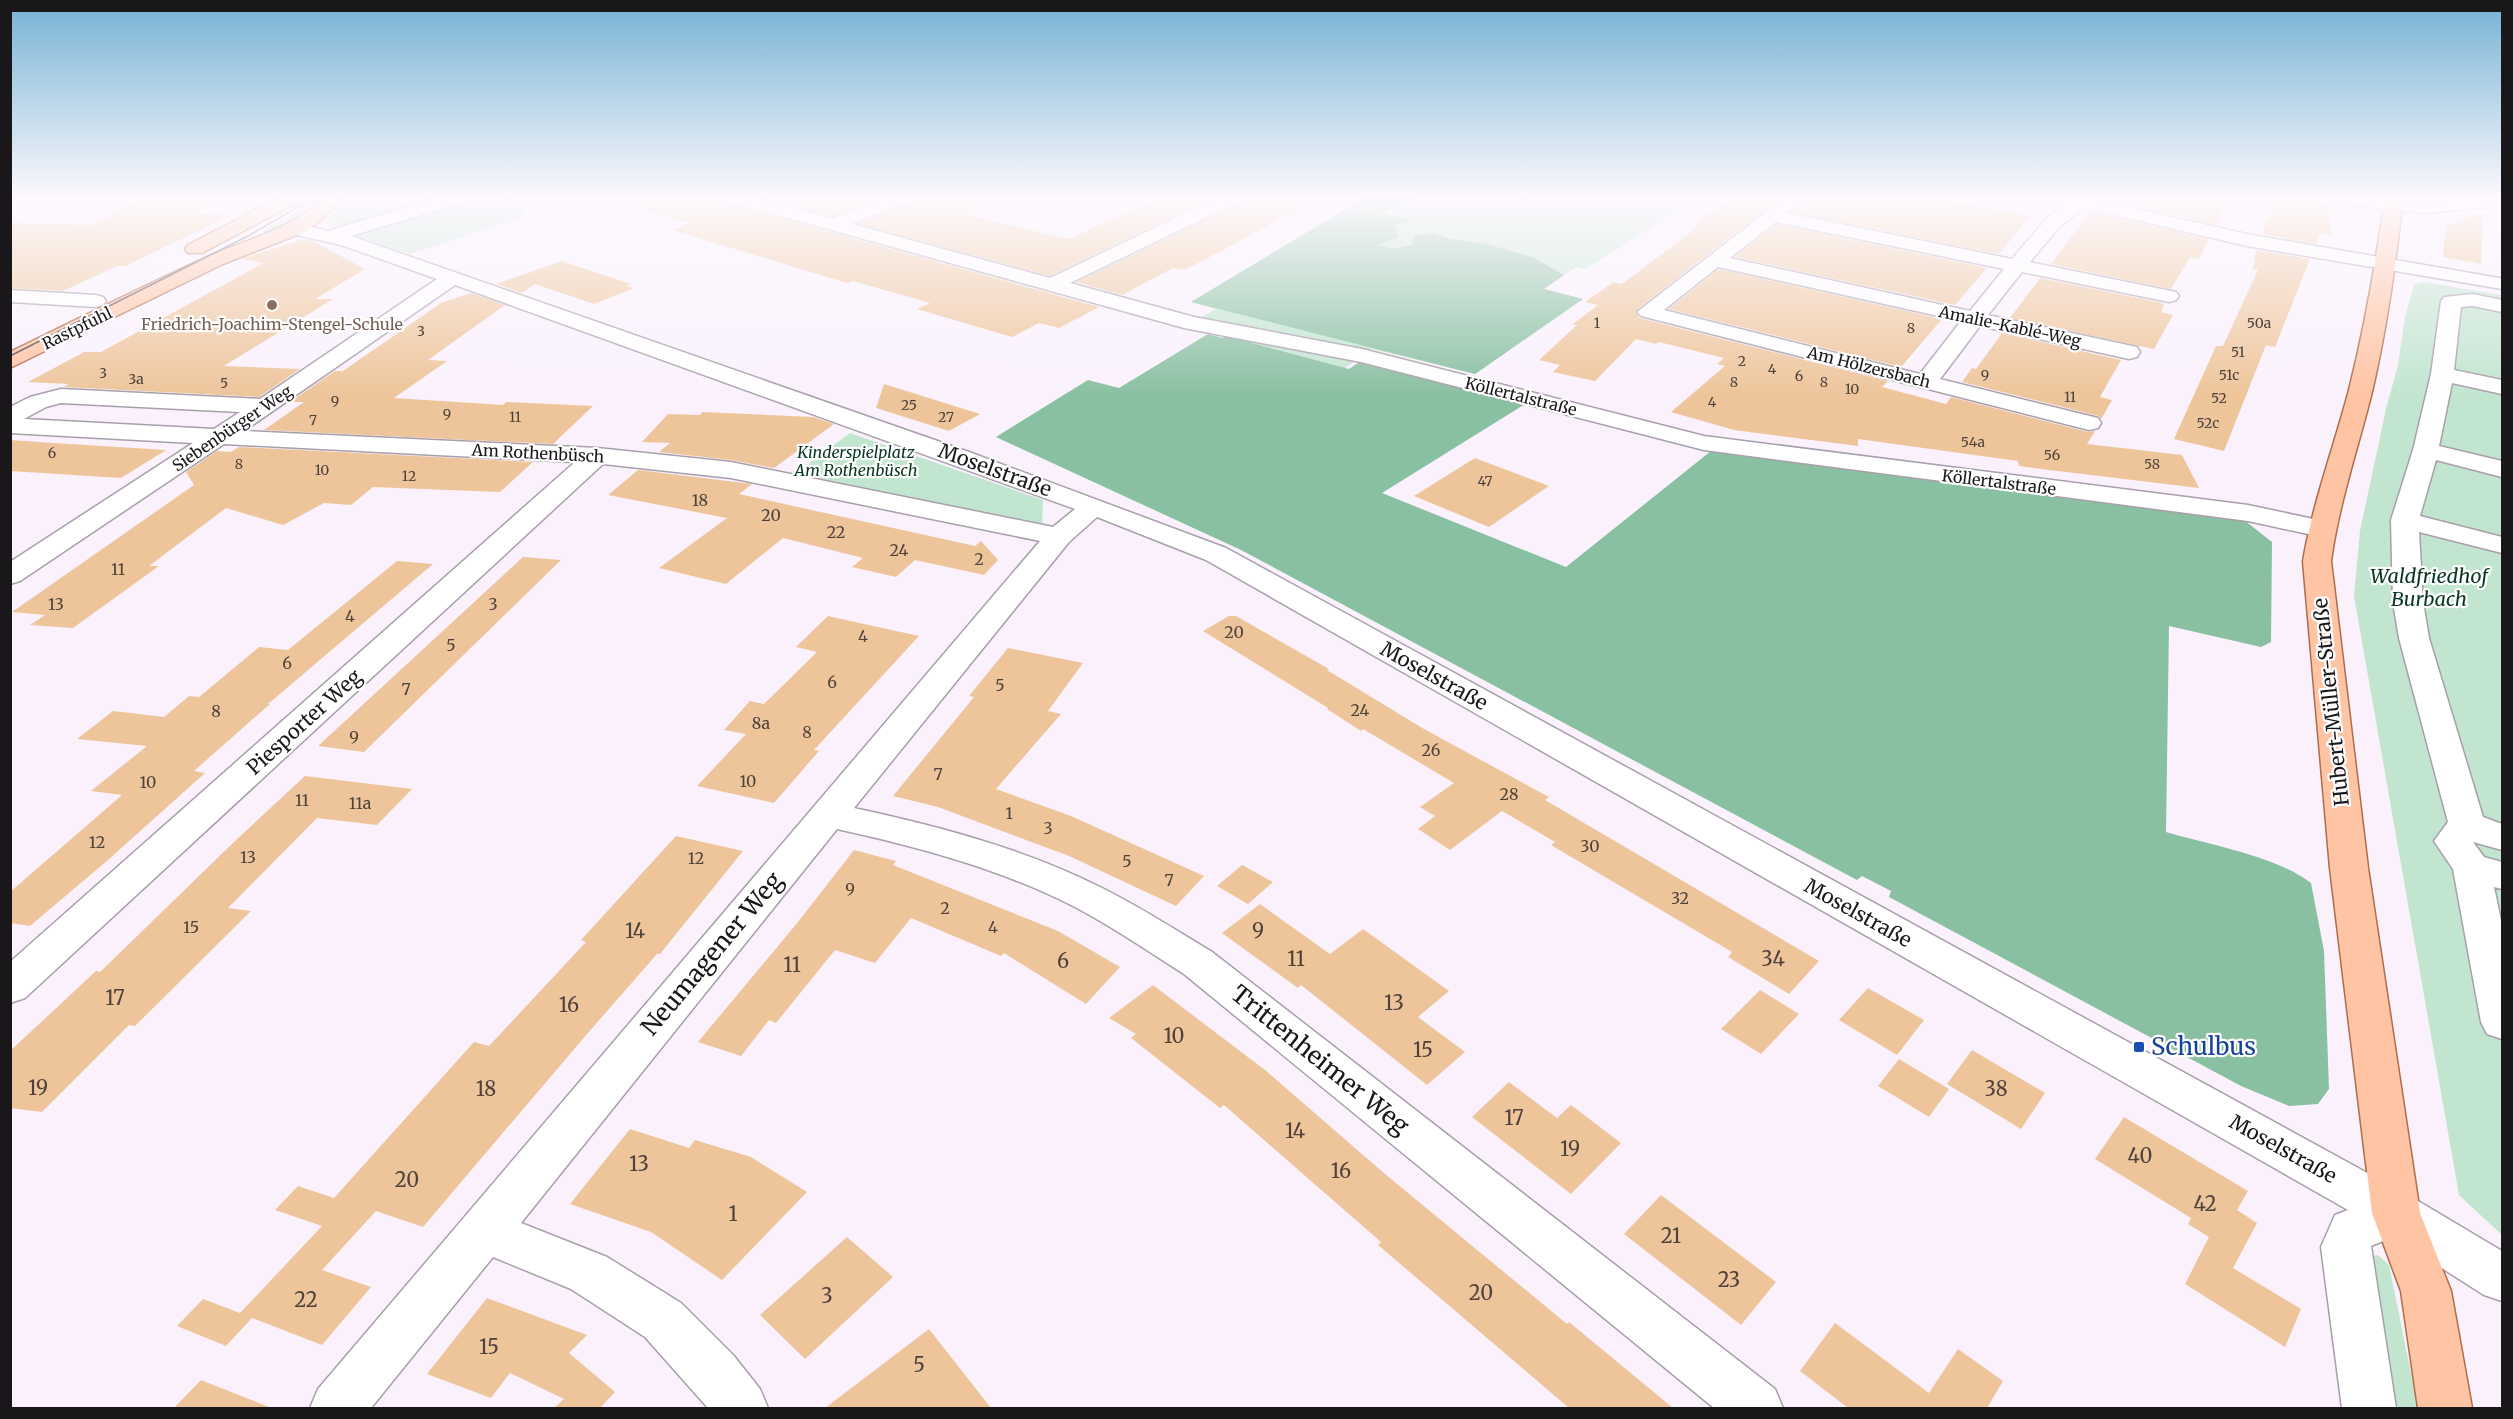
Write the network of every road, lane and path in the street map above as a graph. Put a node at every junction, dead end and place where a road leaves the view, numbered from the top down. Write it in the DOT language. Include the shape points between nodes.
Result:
graph roads {
  1 [pos="167,263"];
  2 [pos="209,263"];
  3 [pos="409,263"];
  4 [pos="977,263"];
  5 [pos="1096,263"];
  6 [pos="1712,263"];
  7 [pos="1725,263"];
  8 [pos="2008,263"];
  9 [pos="2376,263"];
  10 [pos="2017,265"];
  11 [pos="2385,265"];
  12 [pos="452,278"];
  13 [pos="1053,284"];
  14 [pos="2502,285"];
  15 [pos="10,296"];
  16 [pos="2169,296"];
  17 [pos="96,301"];
  18 [pos="2502,306"];
  19 [pos="1975,318"];
  20 [pos="10,343"];
  21 [pos="2129,352"];
  22 [pos="10,361"];
  23 [pos="2442,369"];
  24 [pos="2502,377"];
  25 [pos="1926,382"];
  26 [pos="2502,387"];
  27 [pos="265,406"];
  28 [pos="10,417"];
  29 [pos="2089,423"];
  30 [pos="10,426"];
  31 [pos="219,436"];
  32 [pos="2426,450"];
  33 [pos="597,456"];
  34 [pos="2502,469"];
  35 [pos="1094,506"];
  36 [pos="2404,520"];
  37 [pos="2322,529"];
  38 [pos="1059,536"];
  39 [pos="2502,546"];
  40 [pos="10,574"];
  41 [pos="828,815"];
  42 [pos="2467,825"];
  43 [pos="2502,837"];
  44 [pos="2487,871"];
  45 [pos="10,987"];
  46 [pos="2502,1022"];
  47 [pos="2396,1213"];
  48 [pos="482,1230"];
  49 [pos="2502,1278"];
  50 [pos="337,1408"];
  51 [pos="741,1408"];
  52 [pos="1756,1408"];
  53 [pos="2369,1408"];
  54 [pos="2445,1408"];
  1 -- 17 [label="main road, Rastpfuhl"];
  2 -- 22 [label="main road, Rastpfuhl"];
  3 -- 12 [label="street, Moselstraße"];
  4 -- 13 [label="street, Köllertalstraße"];
  5 -- 13 [label="street"];
  6 -- 25 [label="street, Am Hölzersbach" via="1648,312"];
  7 -- 19 [label="street, Amalie-Kablé-Weg"];
  8 -- 10 [label="street"];
  9 -- 11 [label="street"];
  10 -- 16 [label="street"];
  10 -- 19 [label="street"];
  11 -- 14 [label="street"];
  11 -- 37 [label="main road, Hubert-Müller-Straße" via="2360,391"];
  12 -- 27 [label="street, Siebenbürger Weg"];
  12 -- 35 [label="street, Moselstraße"];
  13 -- 37 [label="street, Köllertalstraße" via="1192,323 1362,356 1704,443 2248,513"];
  15 -- 17 [label="street"];
  17 -- 20 [label="main road, Rastpfuhl"];
  18 -- 23 [label="street" via="2473,300 2451,301"];
  19 -- 21 [label="street, Amalie-Kablé-Weg"];
  19 -- 25 [label="street"];
  23 -- 24 [label="street"];
  23 -- 26 [label="street"];
  23 -- 32 [label="street"];
  25 -- 29 [label="street, Am Hölzersbach"];
  27 -- 28 [label="street" via="61,396 38,402"];
  27 -- 31 [label="street, Siebenbürger Weg"];
  30 -- 31 [label="street, Am Rothenbüsch"];
  31 -- 33 [label="street, Am Rothenbüsch"];
  31 -- 40 [label="street, Siebenbürger Weg"];
  32 -- 34 [label="street"];
  32 -- 36 [label="street"];
  33 -- 38 [label="street, Am Rothenbüsch" via="731,470"];
  33 -- 45 [label="street, Piesporter Weg"];
  35 -- 38 [label="street, Neumagener Weg"];
  35 -- 47 [label="street, Moselstraße" via="1216,554"];
  36 -- 39 [label="street"];
  36 -- 42 [label="street" via="2414,638"];
  37 -- 47 [label="main road, Hubert-Müller-Straße" via="2318,581 2349,868"];
  38 -- 41 [label="street, Neumagener Weg"];
  41 -- 48 [label="street, Neumagener Weg"];
  41 -- 52 [label="street, Trittenheimer Weg" via="945,842 1035,874 1119,914 1198,963"];
  42 -- 43 [label="street"];
  42 -- 44 [label="street" via="2452,841"];
  44 -- 46 [label="street"];
  47 -- 49 [label="street, Moselstraße"];
  47 -- 53 [label="street" via="2352,1231 2346,1247"];
  47 -- 54 [label="main road, Hubert-Müller-Straße" via="2426,1292"];
  48 -- 50 [label="street, Neumagener Weg"];
  48 -- 51 [label="street" via="589,1273 663,1320"];
}
